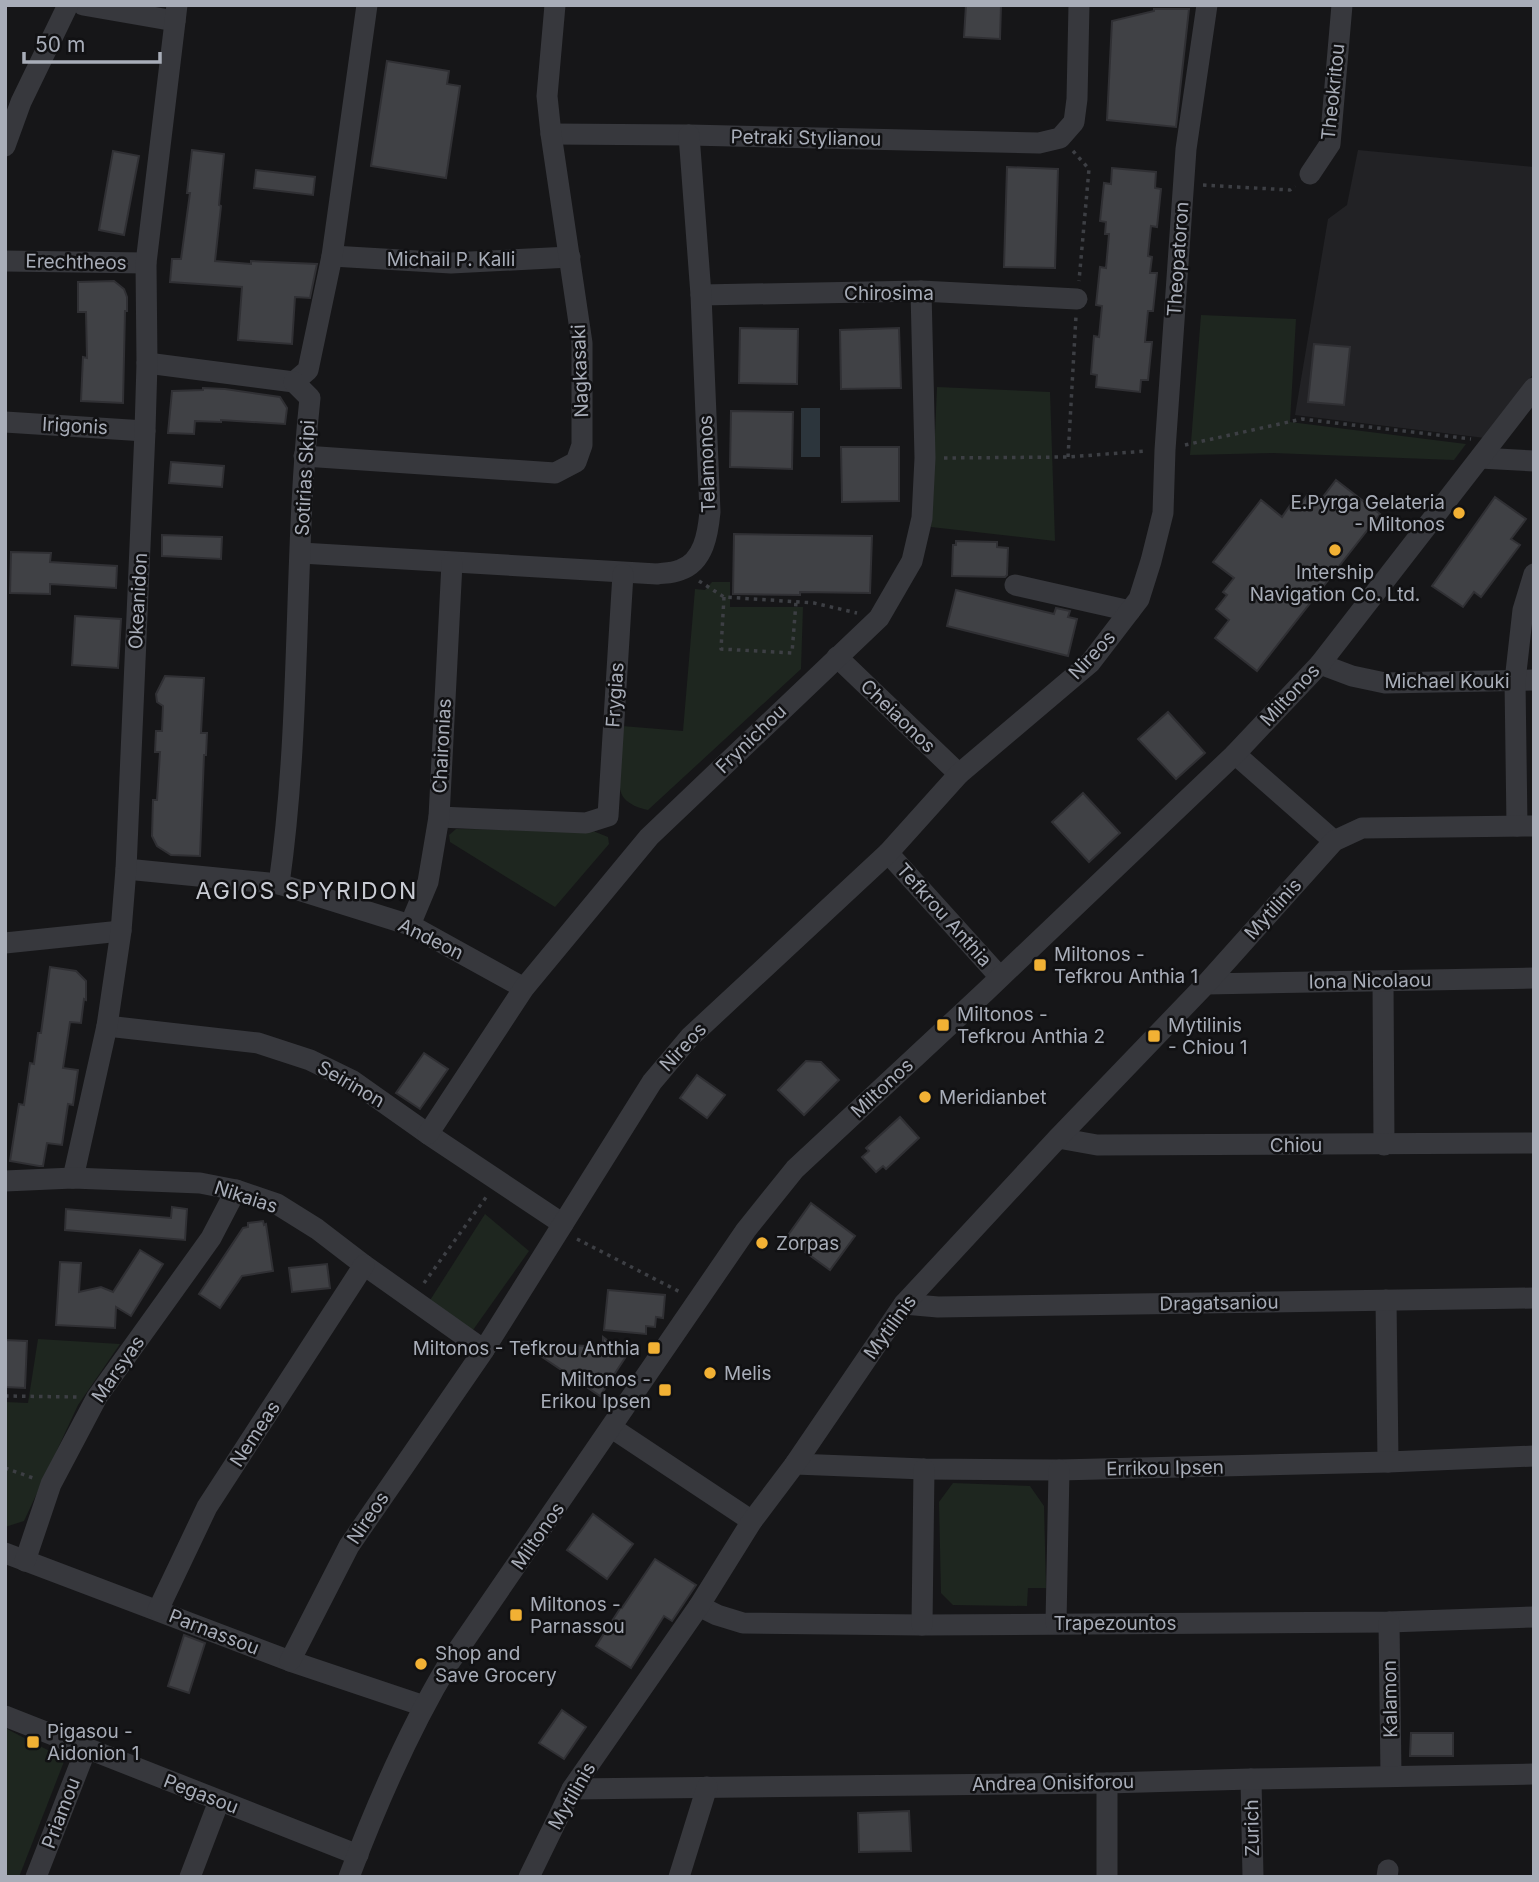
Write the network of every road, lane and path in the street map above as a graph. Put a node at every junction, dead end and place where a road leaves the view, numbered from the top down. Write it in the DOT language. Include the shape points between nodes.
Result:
graph roads {
  1 [pos="68,5"];
  2 [pos="83,5"];
  3 [pos="367,5"];
  4 [pos="555,5"];
  5 [pos="1079,5"];
  6 [pos="1207,5"];
  7 [pos="1342,5"];
  8 [pos="176,13"];
  9 [pos="551,134"];
  10 [pos="689,135"];
  11 [pos="5,146"];
  12 [pos="1310,174"];
  13 [pos="1183,183"];
  14 [pos="332,257"];
  15 [pos="570,257"];
  16 [pos="5,261"];
  17 [pos="146,263"];
  18 [pos="921,291"];
  19 [pos="701,295"];
  20 [pos="1077,299"];
  21 [pos="148,363"];
  22 [pos="294,382"];
  23 [pos="1534,388"];
  24 [pos="5,422"];
  25 [pos="145,430"];
  26 [pos="1165,450"];
  27 [pos="1486,450"];
  28 [pos="304,456"];
  29 [pos="925,458"];
  30 [pos="1534,461"];
  31 [pos="1163,513"];
  32 [pos="301,553"];
  33 [pos="452,563"];
  34 [pos="682,570"];
  35 [pos="623,573"];
  36 [pos="1534,574"];
  37 [pos="1016,585"];
  38 [pos="724,597"];
  39 [pos="796,602"];
  40 [pos="1130,611"];
  41 [pos="879,618"];
  42 [pos="837,657"];
  43 [pos="1320,664"];
  44 [pos="1524,680"];
  45 [pos="1235,754"];
  46 [pos="959,774"];
  47 [pos="439,817"];
  48 [pos="1525,826"];
  49 [pos="1334,841"];
  50 [pos="888,853"];
  51 [pos="126,870"];
  52 [pos="279,884"];
  53 [pos="410,925"];
  54 [pos="121,931"];
  55 [pos="5,943"];
  56 [pos="1000,977"];
  57 [pos="1534,978"];
  58 [pos="1382,981"];
  59 [pos="1206,984"];
  60 [pos="524,988"];
  61 [pos="107,1026"];
  62 [pos="428,1134"];
  63 [pos="1058,1138"];
  64 [pos="1534,1143"];
  65 [pos="1384,1145"];
  66 [pos="73,1178"];
  67 [pos="5,1181"];
  68 [pos="498,1181"];
  69 [pos="236,1190"];
  70 [pos="561,1227"];
  71 [pos="364,1265"];
  72 [pos="1534,1298"];
  73 [pos="412,1299"];
  74 [pos="1386,1300"];
  75 [pos="698,1301"];
  76 [pos="904,1304"];
  77 [pos="484,1350"];
  78 [pos="5,1396"];
  79 [pos="97,1398"];
  80 [pos="612,1428"];
  81 [pos="1534,1456"];
  82 [pos="1388,1462"];
  83 [pos="795,1464"];
  84 [pos="5,1468"];
  85 [pos="924,1469"];
  86 [pos="1059,1470"];
  87 [pos="51,1485"];
  88 [pos="752,1521"];
  89 [pos="5,1553"];
  90 [pos="25,1561"];
  91 [pos="699,1606"];
  92 [pos="158,1610"];
  93 [pos="1534,1617"];
  94 [pos="1389,1622"];
  95 [pos="1056,1623"];
  96 [pos="922,1625"];
  97 [pos="290,1661"];
  98 [pos="424,1706"];
  99 [pos="5,1716"];
  100 [pos="86,1749"];
  101 [pos="1534,1774"];
  102 [pos="1391,1776"];
  103 [pos="1251,1779"];
  104 [pos="1107,1783"];
  105 [pos="707,1787"];
  106 [pos="572,1789"];
  107 [pos="219,1801"];
  108 [pos="358,1855"];
  109 [pos="36,1877"];
  110 [pos="190,1877"];
  111 [pos="349,1877"];
  112 [pos="529,1877"];
  113 [pos="679,1877"];
  114 [pos="1107,1877"];
  115 [pos="1253,1877"];
  1 -- 11 [label="street"];
  2 -- 8 [label="street"];
  3 -- 14 [label="street"];
  4 -- 9 [label="street, Nagkasaki" via="547,96"];
  5 -- 10 [label="street, Petraki Stylianou" via="1074,122 1060,138 1029,143"];
  6 -- 13 [label="street, Theopatoron"];
  7 -- 12 [label="street, Theokritou" via="1330,145"];
  8 -- 17 [label="street, Okeanidon"];
  9 -- 10 [label="street, Petraki Stylianou"];
  9 -- 15 [label="street, Nagkasaki"];
  10 -- 19 [label="street, Telamonos"];
  12 -- 13 [label="path" via="1290,190"];
  13 -- 26 [label="street, Theopatoron"];
  14 -- 15 [label="street, Michail P. Kalli" via="451,263"];
  14 -- 22 [label="street" via="308,370"];
  15 -- 28 [label="street, Nagkasaki" via="582,343 582,445 576,462 555,473"];
  16 -- 17 [label="street, Erechtheos"];
  17 -- 21 [label="street, Okeanidon"];
  18 -- 19 [label="street, Chirosima"];
  18 -- 20 [label="street, Chirosima"];
  18 -- 29 [label="street, Frynichou"];
  19 -- 34 [label="street, Telamonos" via="710,512 708,535 699,556"];
  21 -- 22 [label="street"];
  21 -- 25 [label="street, Okeanidon"];
  22 -- 28 [label="street, Sotirias Skipi" via="310,398"];
  23 -- 27 [label="street, Miltonos"];
  24 -- 25 [label="street, Irigonis"];
  25 -- 51 [label="street, Okeanidon"];
  26 -- 27 [label="path" via="1302,419"];
  26 -- 29 [label="path" via="1068,457"];
  26 -- 31 [label="street, Theopatoron"];
  27 -- 30 [label="street"];
  27 -- 43 [label="street, Miltonos"];
  28 -- 32 [label="street, Sotirias Skipi"];
  29 -- 41 [label="street, Frynichou" via="922,518 912,561"];
  31 -- 40 [label="street, Nireos" via="1139,599"];
  32 -- 33 [label="street"];
  32 -- 52 [label="street, Sotirias Skipi" via="287,831"];
  33 -- 35 [label="street"];
  33 -- 47 [label="street, Chaironias"];
  34 -- 35 [label="street"];
  34 -- 38 [label="path"];
  35 -- 47 [label="street, Frygias" via="608,816 586,823"];
  36 -- 44 [label="street" via="1522,610"];
  37 -- 40 [label="street"];
  38 -- 39 [label="path"];
  38 -- 39 [label="path" via="721,649 792,653"];
  39 -- 41 [label="path"];
  40 -- 46 [label="street, Nireos" via="1090,663"];
  41 -- 42 [label="street, Frynichou"];
  42 -- 46 [label="street, Cheiaonos"];
  42 -- 60 [label="street, Frynichou" via="649,837"];
  43 -- 44 [label="street, Michael Kouki" via="1385,683"];
  43 -- 45 [label="street, Miltonos"];
  44 -- 48 [label="street"];
  45 -- 49 [label="street"];
  45 -- 56 [label="street, Miltonos"];
  46 -- 50 [label="street, Nireos"];
  47 -- 53 [label="street, Chaironias" via="428,882"];
  48 -- 49 [label="street" via="1362,828"];
  49 -- 59 [label="street, Mytilinis"];
  50 -- 56 [label="street, Tefkrou Anthia"];
  50 -- 70 [label="street, Nireos" via="690,1037 652,1082"];
  51 -- 52 [label="street, Andeon"];
  51 -- 54 [label="street, Okeanidon"];
  52 -- 53 [label="street, Andeon"];
  53 -- 60 [label="street, Andeon"];
  54 -- 55 [label="street"];
  54 -- 61 [label="street, Okeanidon"];
  56 -- 75 [label="street, Miltonos" via="795,1169"];
  57 -- 58 [label="street, Iona Nicolaou"];
  58 -- 59 [label="street, Iona Nicolaou"];
  58 -- 65 [label="street"];
  59 -- 63 [label="street, Mytilinis"];
  60 -- 62 [label="street, Frynichou"];
  61 -- 62 [label="street, Seirinon" via="258,1043 310,1060 353,1081"];
  61 -- 66 [label="street, Okeanidon"];
  62 -- 68 [label="street, Seirinon"];
  63 -- 65 [label="street, Chiou" via="1097,1146"];
  63 -- 76 [label="street, Mytilinis"];
  64 -- 65 [label="street, Chiou"];
  66 -- 67 [label="street, Nikaias"];
  66 -- 69 [label="street, Nikaias" via="200,1183"];
  68 -- 70 [label="street, Seirinon"];
  68 -- 73 [label="path"];
  69 -- 71 [label="street, Nikaias" via="277,1205"];
  69 -- 79 [label="street, Marsyas" via="211,1238"];
  70 -- 75 [label="path"];
  70 -- 77 [label="street, Nireos"];
  71 -- 73 [label="street, Nikaias"];
  71 -- 92 [label="street, Nemeas" via="207,1507"];
  72 -- 74 [label="street, Dragatsaniou"];
  73 -- 77 [label="street, Nikaias"];
  74 -- 76 [label="street, Dragatsaniou"];
  74 -- 82 [label="street"];
  75 -- 80 [label="street, Miltonos"];
  76 -- 83 [label="street, Mytilinis"];
  77 -- 97 [label="street, Nireos" via="349,1546"];
  78 -- 79 [label="path"];
  79 -- 87 [label="street, Marsyas"];
  80 -- 88 [label="street"];
  80 -- 98 [label="street, Miltonos"];
  81 -- 82 [label="street, Errikou Ipsen"];
  82 -- 86 [label="street, Errikou Ipsen"];
  83 -- 85 [label="street, Errikou Ipsen"];
  83 -- 88 [label="street, Mytilinis"];
  84 -- 87 [label="path"];
  85 -- 86 [label="street, Errikou Ipsen"];
  85 -- 96 [label="street"];
  86 -- 95 [label="street"];
  87 -- 90 [label="street, Marsyas"];
  88 -- 91 [label="street, Mytilinis"];
  89 -- 90 [label="street, Parnassou"];
  90 -- 92 [label="street, Parnassou"];
  91 -- 96 [label="street, Trapezountos" via="743,1623"];
  91 -- 106 [label="street, Mytilinis"];
  92 -- 97 [label="street, Parnassou"];
  93 -- 94 [label="street, Trapezountos"];
  94 -- 95 [label="street, Trapezountos"];
  94 -- 102 [label="street, Kalamon"];
  95 -- 96 [label="street, Trapezountos"];
  97 -- 98 [label="street, Parnassou"];
  98 -- 108 [label="street, Miltonos"];
  99 -- 100 [label="street, Pegasou"];
  100 -- 107 [label="street, Pegasou"];
  100 -- 109 [label="street, Priamou"];
  101 -- 102 [label="street, Andrea Onisiforou"];
  102 -- 103 [label="street, Andrea Onisiforou"];
  103 -- 104 [label="street, Andrea Onisiforou"];
  103 -- 115 [label="street, Zurich"];
  104 -- 105 [label="street, Andrea Onisiforou"];
  104 -- 114 [label="street"];
  105 -- 106 [label="street, Andrea Onisiforou"];
  105 -- 113 [label="street"];
  106 -- 112 [label="street, Mytilinis"];
  107 -- 108 [label="street, Pegasou"];
  107 -- 110 [label="street"];
  108 -- 111 [label="street, Miltonos"];
}
